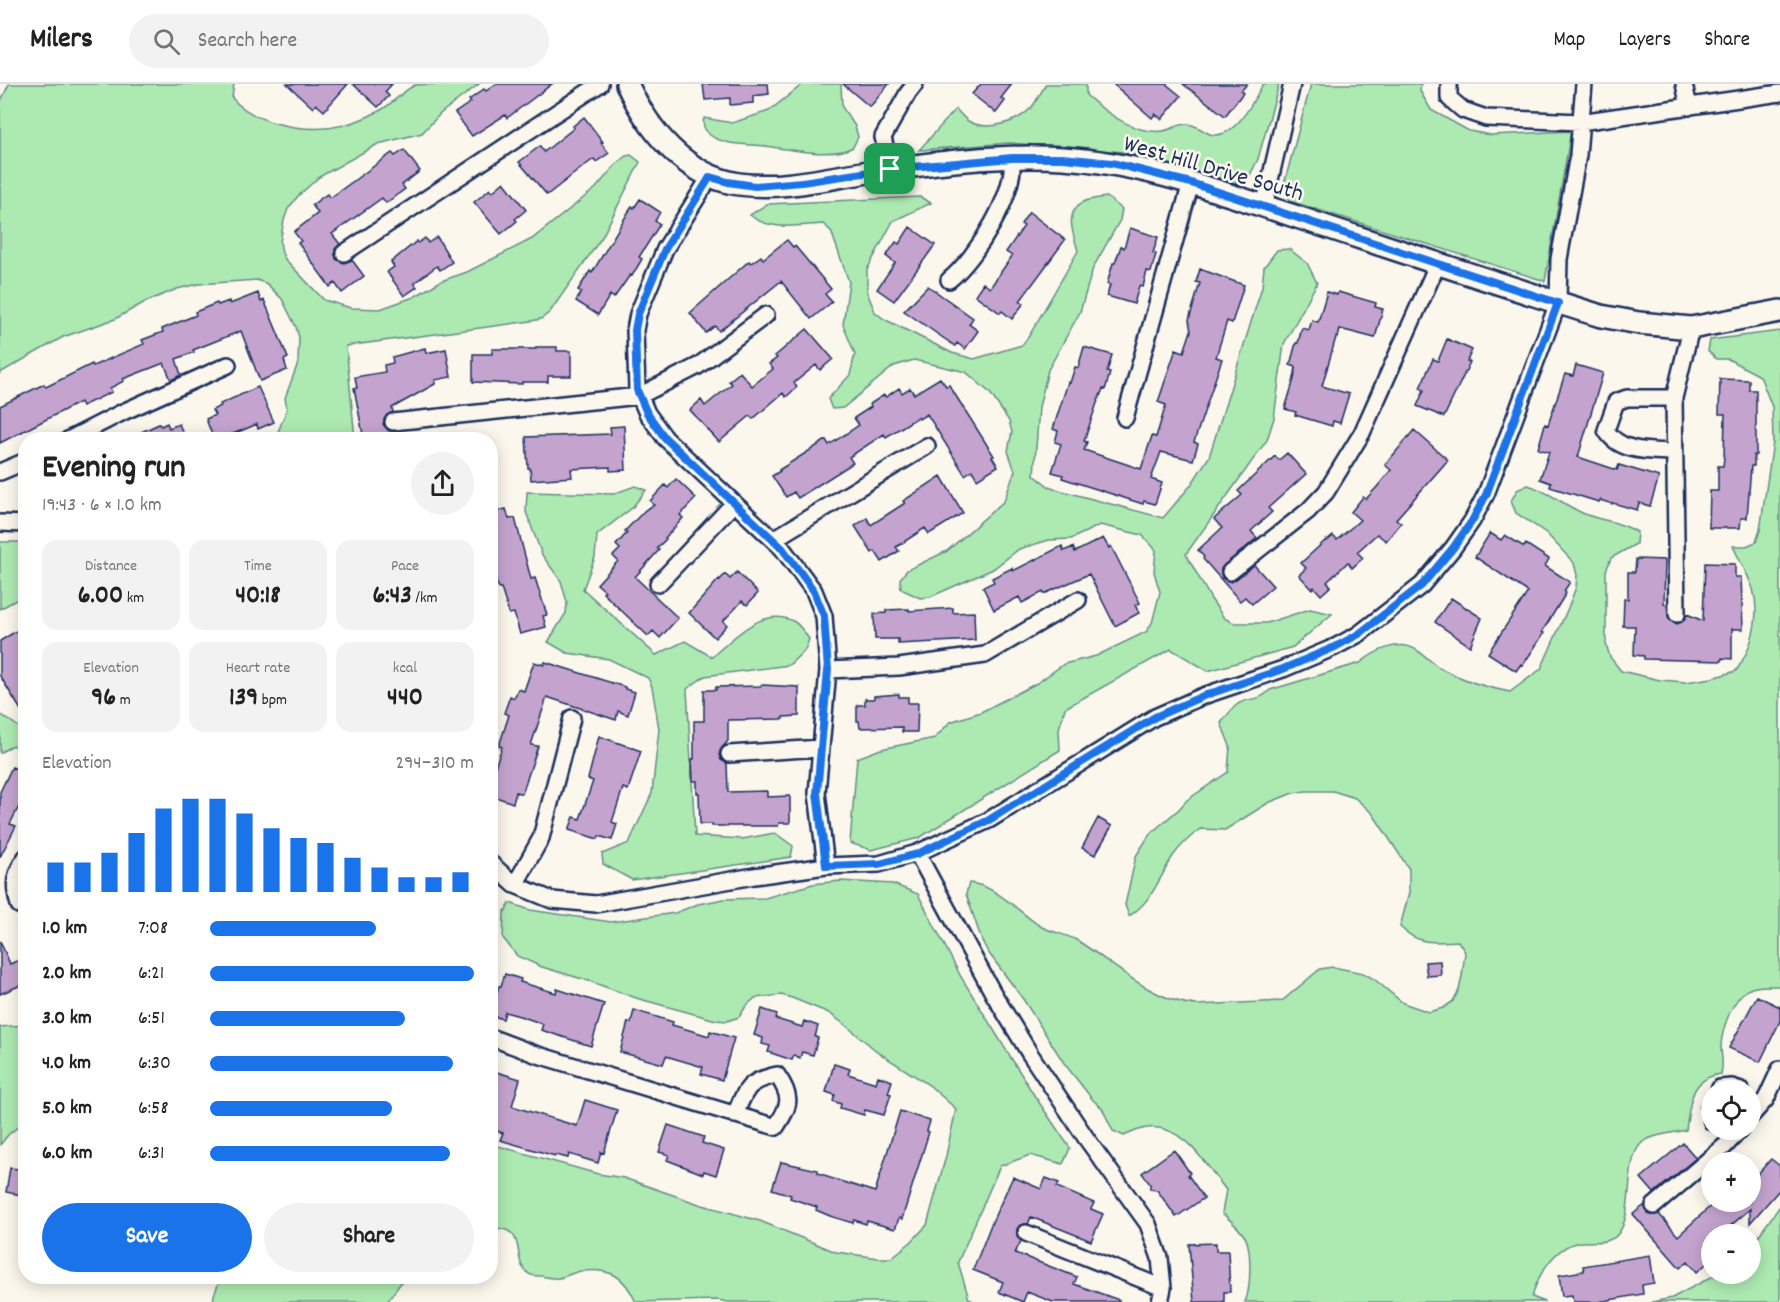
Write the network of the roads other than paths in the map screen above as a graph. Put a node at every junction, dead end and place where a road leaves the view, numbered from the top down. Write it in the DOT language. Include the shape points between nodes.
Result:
graph roads {
  1 [pos="600,84"];
  2 [pos="627,84"];
  3 [pos="915,84"];
  4 [pos="1292,84"];
  5 [pos="1449,84"];
  6 [pos="1584,84"];
  7 [pos="1684,84"];
  8 [pos="1780,93"];
  9 [pos="1689,107"];
  10 [pos="1580,122"];
  11 [pos="1012,158"];
  12 [pos="890,169"];
  13 [pos="710,177"];
  14 [pos="1191,183"];
  15 [pos="1264,206"];
  16 [pos="344,253"];
  17 [pos="1438,263"];
  18 [pos="949,280"];
  19 [pos="1558,303"];
  20 [pos="1780,311"];
  21 [pos="766,315"];
  22 [pos="1691,328"];
  23 [pos="228,365"];
  24 [pos="639,396"];
  25 [pos="1674,398"];
  26 [pos="1125,418"];
  27 [pos="393,422"];
  28 [pos="84,432"];
  29 [pos="927,446"];
  30 [pos="1674,452"];
  31 [pos="18,464"];
  32 [pos="0,472"];
  33 [pos="734,503"];
  34 [pos="0,523"];
  35 [pos="18,524"];
  36 [pos="774,539"];
  37 [pos="1230,572"];
  38 [pos="658,584"];
  39 [pos="1078,600"];
  40 [pos="1677,614"];
  41 [pos="828,670"];
  42 [pos="572,718"];
  43 [pos="821,748"];
  44 [pos="729,754"];
  45 [pos="917,854"];
  46 [pos="826,866"];
  47 [pos="498,871"];
  48 [pos="18,873"];
  49 [pos="515,885"];
  50 [pos="18,901"];
  51 [pos="498,1040"];
  52 [pos="1780,1069"];
  53 [pos="1761,1098"];
  54 [pos="1766,1100"];
  55 [pos="1761,1105"];
  56 [pos="735,1115"];
  57 [pos="1723,1140"];
  58 [pos="1731,1140"];
  59 [pos="1726,1145"];
  60 [pos="1654,1206"];
  61 [pos="1026,1233"];
  62 [pos="1162,1295"];
  1 -- 16 [label="street"];
  2 -- 13 [label="street, West Hill Drive South" via="647,123 669,149"];
  3 -- 12 [label="street" via="883,137"];
  4 -- 15 [label="street"];
  5 -- 10 [label="street" via="1449,98 1463,110 1486,118"];
  6 -- 10 [label="street"];
  7 -- 9 [label="street"];
  8 -- 9 [label="street"];
  9 -- 10 [label="street"];
  10 -- 19 [label="street" via="1578,155 1559,259"];
  11 -- 12 [label="street, West Hill Drive South"];
  11 -- 14 [label="street, West Hill Drive South" via="1112,163"];
  11 -- 18 [label="street" via="1001,206 977,250"];
  12 -- 13 [label="street, West Hill Drive South" via="755,186"];
  13 -- 24 [label="street" via="665,249 638,314 635,330"];
  14 -- 15 [label="street, West Hill Drive South"];
  14 -- 26 [label="street"];
  15 -- 17 [label="street, West Hill Drive South"];
  17 -- 19 [label="street, West Hill Drive South"];
  17 -- 37 [label="street" via="1362,433 1326,492 1308,511"];
  19 -- 22 [label="street, West Hill Drive South" via="1610,318"];
  19 -- 45 [label="street" via="1486,495 1472,521 1422,585 1359,634 1335,647 1155,717 989,820"];
  20 -- 22 [label="street, West Hill Drive South"];
  21 -- 24 [label="street" via="698,366"];
  22 -- 25 [label="street"];
  23 -- 28 [label="street"];
  24 -- 27 [label="street"];
  24 -- 33 [label="street" via="665,438"];
  25 -- 30 [label="street"];
  25 -- 30 [label="street" via="1627,398 1616,402 1606,430 1611,438 1634,450"];
  29 -- 36 [label="street"];
  30 -- 40 [label="street"];
  31 -- 32 [label="street"];
  33 -- 36 [label="street"];
  33 -- 38 [label="street"];
  34 -- 35 [label="street"];
  36 -- 41 [label="street" via="814,591 824,616"];
  39 -- 41 [label="street" via="985,655 899,667"];
  41 -- 43 [label="street"];
  42 -- 49 [label="street" via="541,838"];
  43 -- 44 [label="street"];
  43 -- 46 [label="street" via="817,793"];
  45 -- 46 [label="street" via="879,864"];
  45 -- 62 [label="street" via="1030,1054 1148,1224 1160,1258"];
  46 -- 49 [label="street" via="596,904 552,900"];
  47 -- 49 [label="street"];
  48 -- 50 [label="street" via="14,887"];
  51 -- 56 [label="street"];
  52 -- 54 [label="street"];
  53 -- 54 [label="street"];
  54 -- 55 [label="street"];
  57 -- 59 [label="street"];
  58 -- 59 [label="street"];
  59 -- 60 [label="street"];
  61 -- 62 [label="street"];
}
